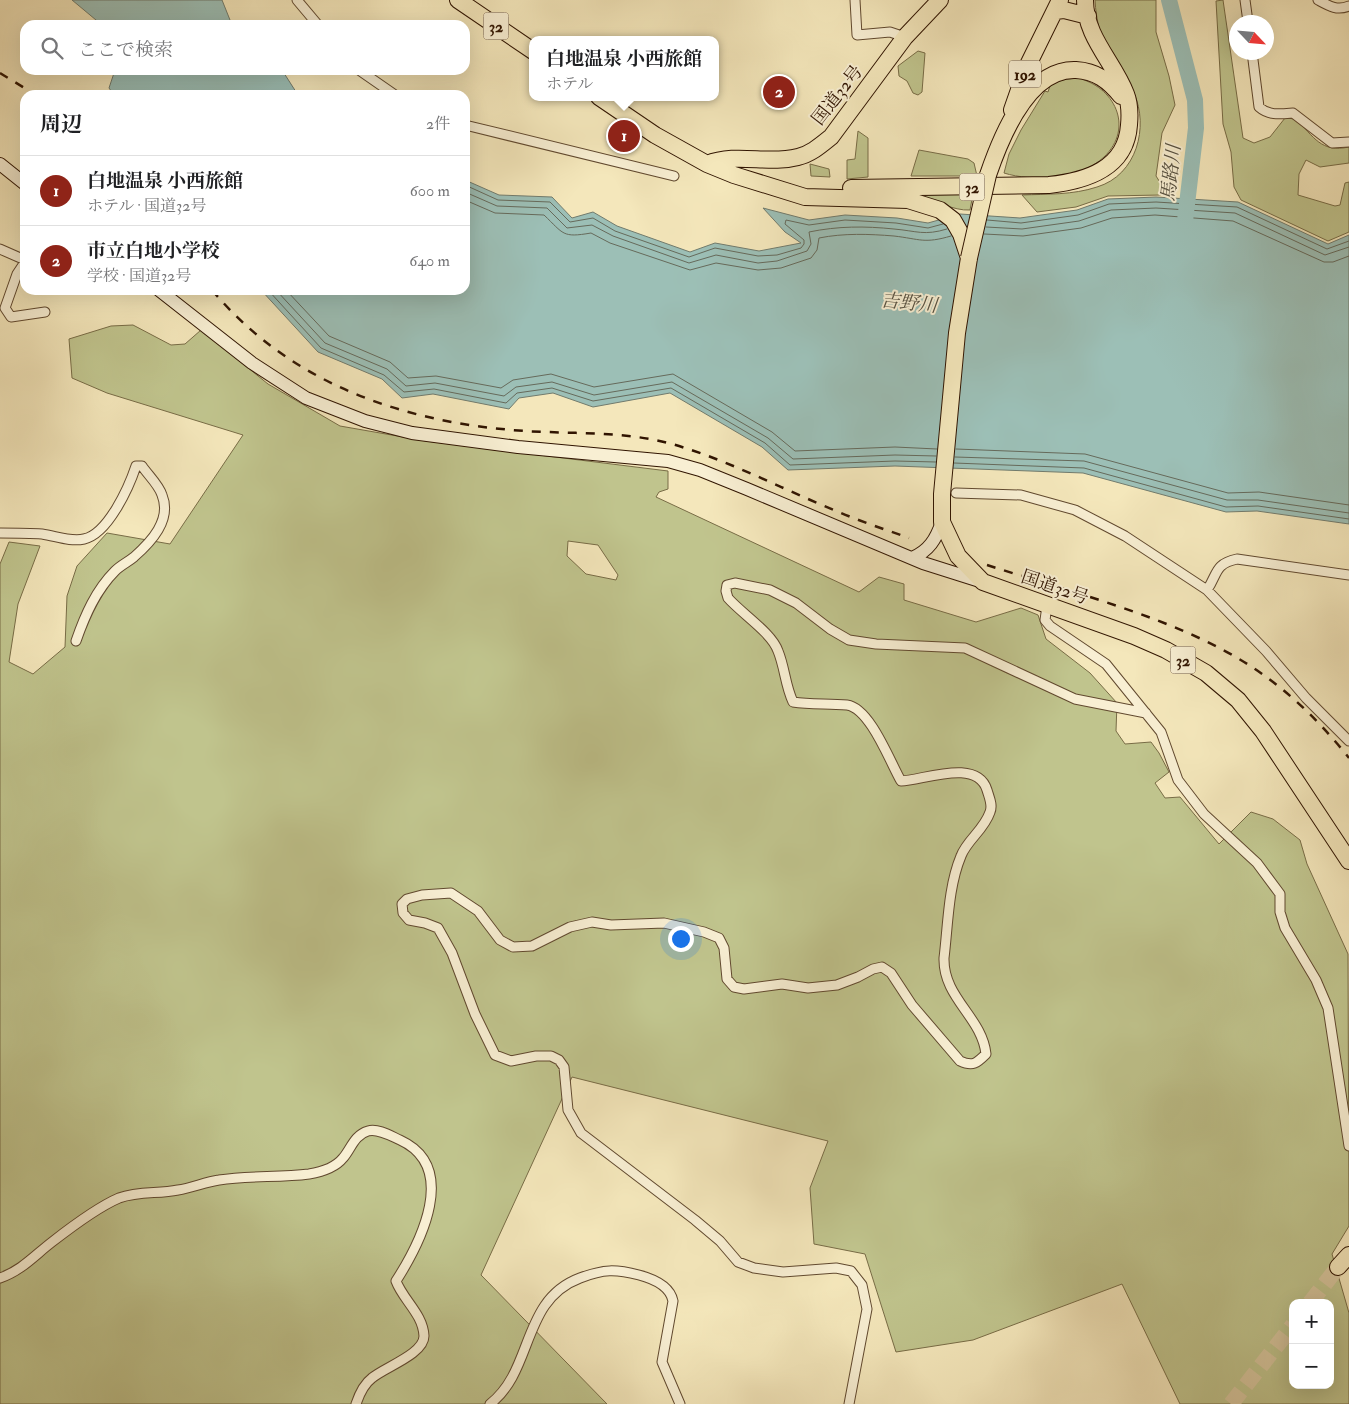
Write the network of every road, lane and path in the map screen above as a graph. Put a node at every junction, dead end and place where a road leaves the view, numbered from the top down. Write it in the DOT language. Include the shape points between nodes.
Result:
graph roads {
  1 [pos="297,0"];
  2 [pos="458,0"];
  3 [pos="855,0"];
  4 [pos="940,0"];
  5 [pos="1245,0"];
  6 [pos="1318,0"];
  7 [pos="1057,5"];
  8 [pos="1349,6"];
  9 [pos="1086,8"];
  10 [pos="1247,15"];
  11 [pos="314,20"];
  12 [pos="905,37"];
  13 [pos="529,49"];
  14 [pos="1253,60"];
  15 [pos="367,75"];
  16 [pos="387,90"];
  17 [pos="605,101"];
  18 [pos="1129,114"];
  19 [pos="470,126"];
  20 [pos="1349,142"];
  21 [pos="996,152"];
  22 [pos="0,164"];
  23 [pos="707,164"];
  24 [pos="674,176"];
  25 [pos="20,180"];
  26 [pos="774,187"];
  27 [pos="0,249"];
  28 [pos="969,258"];
  29 [pos="20,259"];
  30 [pos="20,269"];
  31 [pos="165,295"];
  32 [pos="45,312"];
  33 [pos="956,493"];
  34 [pos="942,522"];
  35 [pos="0,533"];
  36 [pos="912,558"];
  37 [pos="1349,576"];
  38 [pos="983,582"];
  39 [pos="1207,590"];
  40 [pos="1047,606"];
  41 [pos="76,641"];
  42 [pos="1146,713"];
  43 [pos="1349,741"];
  44 [pos="1349,861"];
  45 [pos="1349,1146"];
  46 [pos="1349,1254"];
  47 [pos="1338,1267"];
  48 [pos="0,1278"];
  49 [pos="356,1404"];
  50 [pos="490,1404"];
  51 [pos="680,1404"];
  52 [pos="849,1404"];
  1 -- 11 [label="street"];
  2 -- 13 [label="highway, 32"];
  3 -- 12 [label="street" via="856,35 890,32"];
  4 -- 12 [label="highway, 国道32号"];
  5 -- 10 [label="street"];
  6 -- 8 [label="street" via="1332,8"];
  7 -- 9 [label="highway" via="1064,10"];
  7 -- 21 [label="highway, 192" via="1027,67"];
  9 -- 18 [label="highway, 国道32号" via="1096,42 1127,95"];
  12 -- 23 [label="highway, 国道32号" via="831,137 816,149 799,157 778,160 733,158"];
  14 -- 20 [label="street" via="1259,107 1264,112 1294,113 1332,143"];
  15 -- 16 [label="street"];
  17 -- 23 [label="highway, 国道32号 / 32" via="641,127"];
  18 -- 21 [label="highway, 国道32号 / 32" via="1121,97 1106,80 1082,70 1057,72 1036,86"];
  18 -- 26 [label="highway, 国道32号 / 32" via="1127,137 1116,159 1098,174 1071,183 915,188"];
  19 -- 24 [label="street"];
  21 -- 28 [label="highway, 国道32号 / 32, bridge"];
  22 -- 25 [label="street"];
  23 -- 26 [label="highway, 国道32号 / 32"];
  26 -- 28 [label="highway, 国道32号 / 32" via="805,197 908,200 940,210 953,220 962,234"];
  27 -- 29 [label="street"];
  28 -- 34 [label="highway, 国道32号 / 32" via="956,352"];
  30 -- 32 [label="street" via="5,308 11,316"];
  31 -- 36 [label="street" via="252,363 298,393 364,422 412,433 518,447 668,461 716,476"];
  33 -- 39 [label="street" via="1022,495 1075,510 1125,536"];
  34 -- 36 [label="street" via="927,550"];
  34 -- 38 [label="highway, 国道32号 / 32" via="968,569"];
  35 -- 41 [label="street" via="86,539 101,528 119,504 136,466 142,466 162,493 165,506 156,535 103,585 83,619"];
  36 -- 38 [label="street"];
  37 -- 39 [label="street" via="1237,559 1225,562 1215,572"];
  38 -- 40 [label="highway, 国道32号 / 32"];
  39 -- 43 [label="street"];
  40 -- 42 [label="street" via="1045,620 1050,626 1106,664"];
  40 -- 44 [label="highway, 国道32号 / 32" via="1166,650 1206,673 1232,695 1263,731"];
  42 -- 45 [label="street" via="1161,732 1178,780 1204,814 1257,863 1280,894 1280,912 1285,928 1316,980 1328,1008"];
  42 -- 52 [label="street" via="1075,699 965,648 849,640 796,603 770,590 735,583 728,585 728,598 771,639 778,650 786,687 793,702 814,706 847,705 862,712 901,781 960,770 986,785 991,810 984,827 962,854 956,869 944,965 948,986 980,1033 985,1046 986,1054 976,1063 968,1065 960,1061 912,1005 891,973 882,967 837,985 808,988 782,984 744,988 734,986 728,980 724,948 719,938 679,925 592,922 570,927 532,946 513,947 500,940 478,911 451,893 422,895 407,899 402,904 403,913 409,920 438,928 496,1055 511,1061 536,1056 551,1056 559,1060 564,1067 568,1110 581,1133 708,1230 738,1262 783,1272 836,1268 851,1272 862,1285 867,1308"];
  46 -- 47 [label="highway"];
  48 -- 49 [label="street" via="16,1272 52,1242 119,1198 149,1191 177,1191 218,1180 311,1174 329,1169 342,1160 361,1134 369,1130 384,1133 420,1152 429,1178 430,1207 424,1230 396,1281 418,1315 424,1335 422,1344 414,1353 370,1380"];
  50 -- 51 [label="street" via="514,1372 552,1293 600,1270 618,1270 645,1277 672,1293 662,1362"];
}
